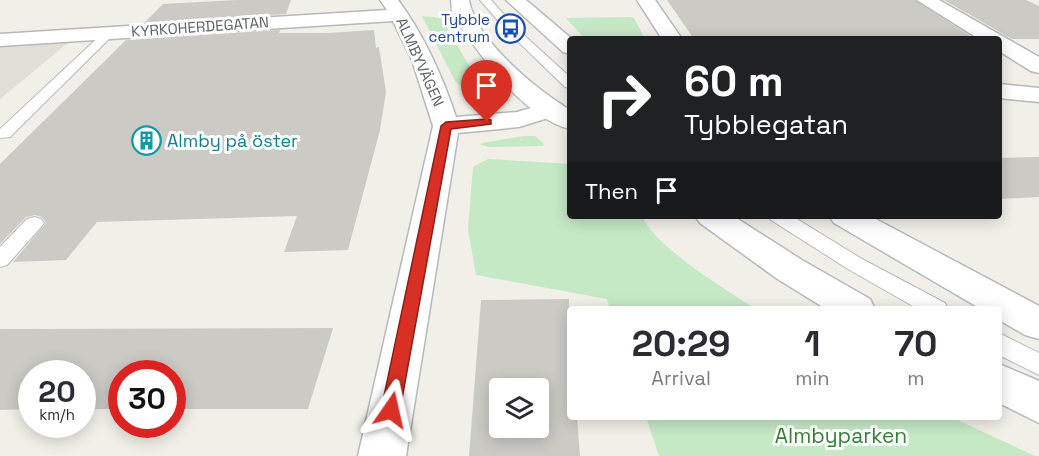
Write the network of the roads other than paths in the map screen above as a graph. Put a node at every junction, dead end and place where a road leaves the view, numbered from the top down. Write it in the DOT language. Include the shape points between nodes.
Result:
graph roads {
  1 [pos="460,0"];
  2 [pos="485,0"];
  3 [pos="515,0"];
  4 [pos="646,0"];
  5 [pos="926,0"];
  6 [pos="395,8"];
  7 [pos="109,33"];
  8 [pos="670,36"];
  9 [pos="988,36"];
  10 [pos="0,40"];
  11 [pos="1002,44"];
  12 [pos="567,45"];
  13 [pos="1039,66"];
  14 [pos="567,81"];
  15 [pos="1002,91"];
  16 [pos="1039,95"];
  17 [pos="564,111"];
  18 [pos="446,126"];
  19 [pos="4,134"];
  20 [pos="715,219"];
  21 [pos="783,219"];
  22 [pos="850,219"];
  23 [pos="34,223"];
  24 [pos="0,260"];
  25 [pos="851,306"];
  26 [pos="932,306"];
  27 [pos="1039,324"];
  28 [pos="1002,345"];
  29 [pos="1039,365"];
  30 [pos="1002,384"];
  31 [pos="1039,402"];
  32 [pos="382,456"];
  1 -- 17 [label="street" via="462,15 492,56 535,99"];
  2 -- 14 [label="lane"];
  3 -- 12 [label="street"];
  4 -- 8 [label="street"];
  5 -- 9 [label="street"];
  6 -- 7 [label="street, KYRKOHERDEGATAN"];
  6 -- 18 [label="street, ALMBYVÄGEN" via="436,94"];
  7 -- 10 [label="street, KYRKOHERDEGATAN"];
  7 -- 19 [label="lane"];
  11 -- 13 [label="street"];
  15 -- 16 [label="street"];
  17 -- 18 [label="street"];
  18 -- 32 [label="street"];
  20 -- 25 [label="street"];
  21 -- 26 [label="lane"];
  22 -- 27 [label="street"];
  23 -- 24 [label="lane"];
  28 -- 29 [label="lane"];
  30 -- 31 [label="street"];
}
